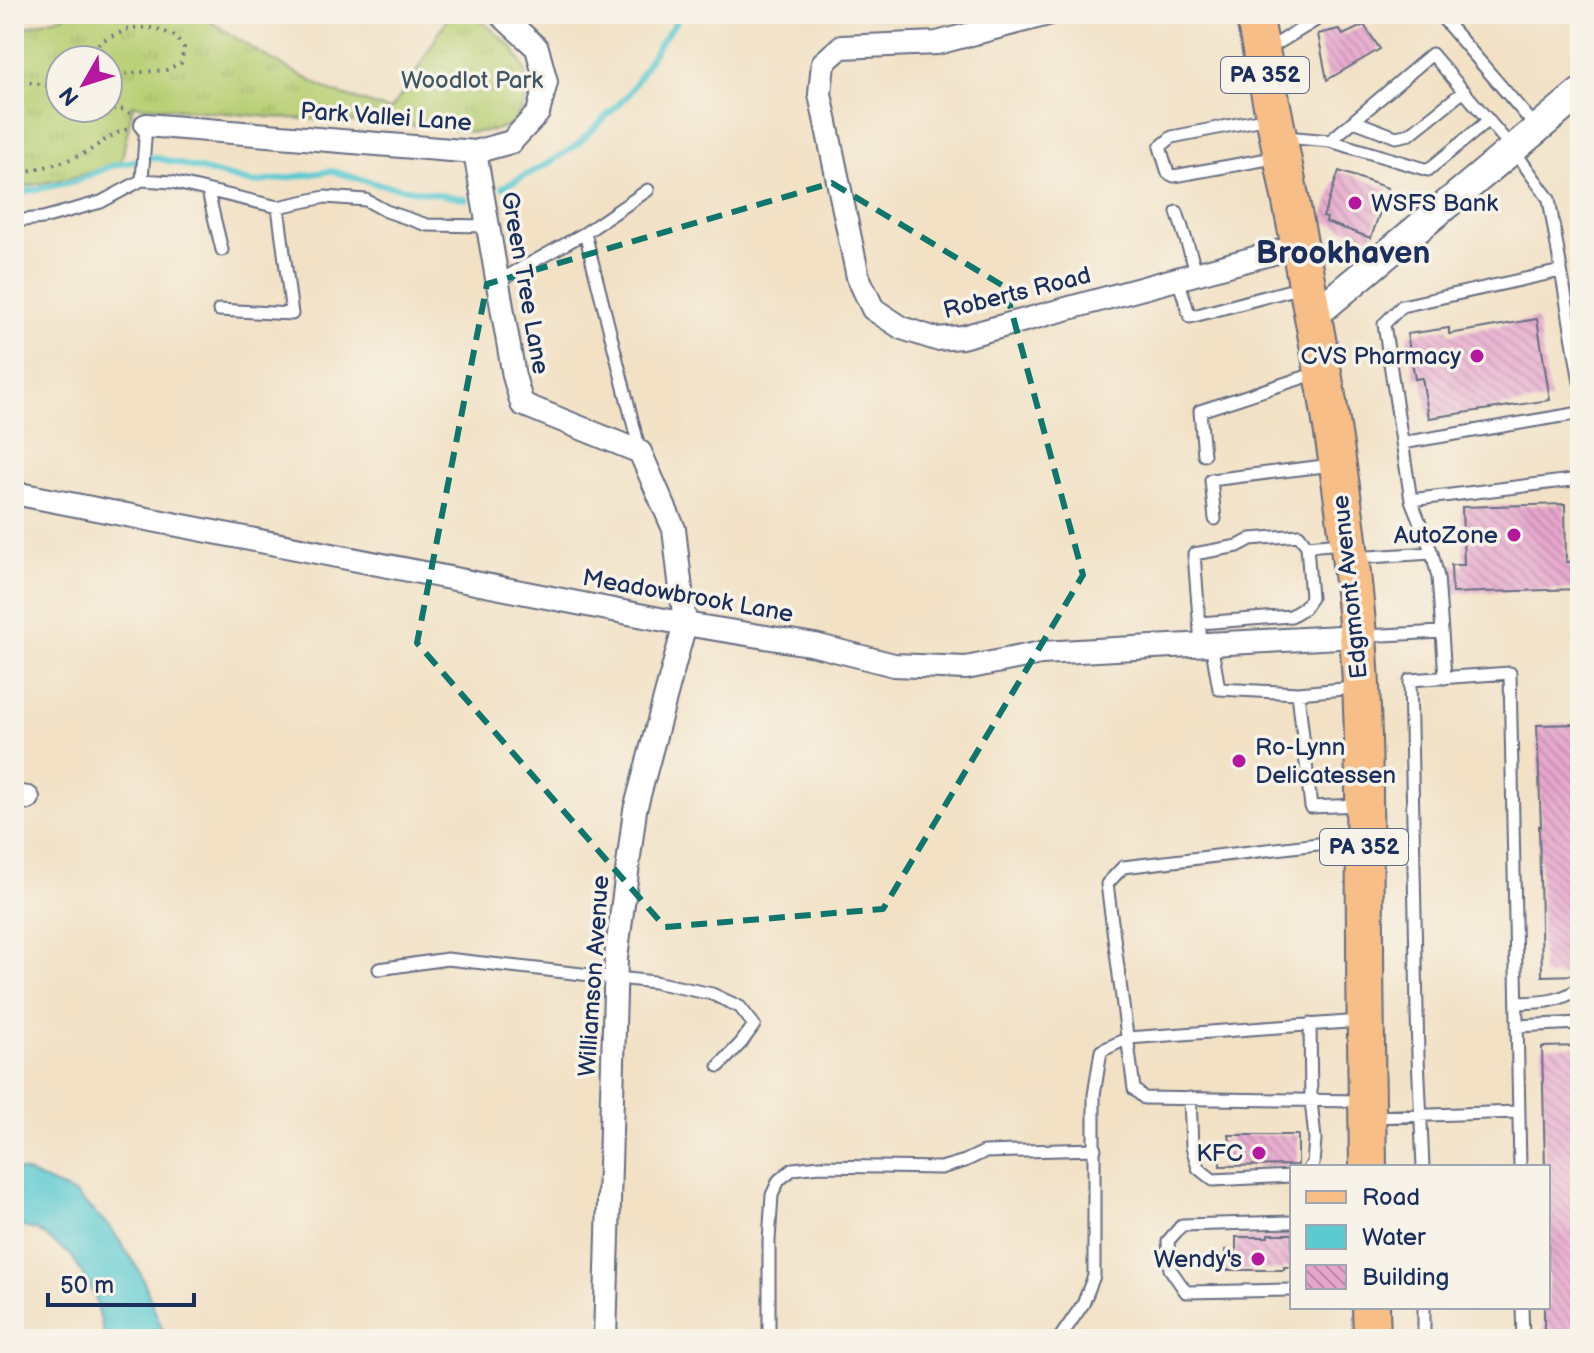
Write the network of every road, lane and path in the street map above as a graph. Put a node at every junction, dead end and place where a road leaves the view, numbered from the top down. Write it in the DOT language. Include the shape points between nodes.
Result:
graph roads {
  1 [pos="500,14"];
  2 [pos="1048,14"];
  3 [pos="1254,14"];
  4 [pos="1326,14"];
  5 [pos="1439,14"];
  6 [pos="98,44"];
  7 [pos="1261,53"];
  8 [pos="124,74"];
  9 [pos="14,79"];
  10 [pos="44,85"];
  11 [pos="1464,91"];
  12 [pos="1575,101"];
  13 [pos="124,110"];
  14 [pos="1489,120"];
  15 [pos="1354,121"];
  16 [pos="1537,128"];
  17 [pos="145,136"];
  18 [pos="1277,137"];
  19 [pos="1330,141"];
  20 [pos="1512,148"];
  21 [pos="475,152"];
  22 [pos="14,173"];
  23 [pos="142,180"];
  24 [pos="648,190"];
  25 [pos="208,192"];
  26 [pos="278,207"];
  27 [pos="1177,212"];
  28 [pos="14,221"];
  29 [pos="487,226"];
  30 [pos="585,233"];
  31 [pos="1299,246"];
  32 [pos="222,250"];
  33 [pos="1561,271"];
  34 [pos="1187,276"];
  35 [pos="497,282"];
  36 [pos="1310,301"];
  37 [pos="219,310"];
  38 [pos="1321,371"];
  39 [pos="1580,382"];
  40 [pos="1580,413"];
  41 [pos="1402,443"];
  42 [pos="640,452"];
  43 [pos="1204,455"];
  44 [pos="1337,464"];
  45 [pos="1580,479"];
  46 [pos="14,493"];
  47 [pos="1411,500"];
  48 [pos="1215,519"];
  49 [pos="1307,546"];
  50 [pos="1349,550"];
  51 [pos="1432,553"];
  52 [pos="685,624"];
  53 [pos="1442,632"];
  54 [pos="1358,636"];
  55 [pos="1204,637"];
  56 [pos="1445,678"];
  57 [pos="1360,688"];
  58 [pos="1298,693"];
  59 [pos="1364,822"];
  60 [pos="379,969"];
  61 [pos="616,979"];
  62 [pos="1580,988"];
  63 [pos="1517,1003"];
  64 [pos="1366,1021"];
  65 [pos="1580,1023"];
  66 [pos="1310,1024"];
  67 [pos="1517,1026"];
  68 [pos="1128,1038"];
  69 [pos="719,1066"];
  70 [pos="1190,1098"];
  71 [pos="1311,1100"];
  72 [pos="1368,1109"];
  73 [pos="1518,1112"];
  74 [pos="1421,1116"];
  75 [pos="1095,1149"];
  76 [pos="1312,1165"];
  77 [pos="1368,1165"];
  78 [pos="1423,1165"];
  79 [pos="1520,1165"];
  80 [pos="1290,1176"];
  81 [pos="1290,1222"];
  82 [pos="1290,1290"];
  83 [pos="1371,1309"];
  84 [pos="1424,1309"];
  85 [pos="1522,1309"];
  86 [pos="605,1339"];
  87 [pos="769,1339"];
  88 [pos="1059,1339"];
  89 [pos="1372,1339"];
  90 [pos="1424,1339"];
  91 [pos="1523,1339"];
  1 -- 21 [label="street, Park Vallei Lane" via="537,48 546,82 538,113 511,142"];
  2 -- 34 [label="street, Roberts Road" via="937,43 841,47 823,63 820,94 858,277 873,309 902,328 936,339 962,337"];
  3 -- 7 [label="main road, Edgmont Avenue / PA 352"];
  4 -- 7 [label="lane"];
  5 -- 16 [label="lane"];
  6 -- 8 [label="path" via="131,28 155,28 175,36 184,48 181,63 166,70"];
  7 -- 18 [label="main road, Edgmont Avenue / PA 352"];
  9 -- 10 [label="path"];
  11 -- 14 [label="lane"];
  11 -- 15 [label="lane" via="1403,137"];
  11 -- 15 [label="lane" via="1432,54"];
  12 -- 16 [label="street"];
  13 -- 17 [label="path"];
  14 -- 19 [label="lane" via="1428,170"];
  14 -- 20 [label="lane"];
  15 -- 19 [label="lane"];
  16 -- 20 [label="street"];
  17 -- 21 [label="street, Park Vallei Lane"];
  17 -- 22 [label="path" via="116,132 82,154"];
  17 -- 23 [label="lane"];
  18 -- 18 [label="lane" via="1172,137 1160,147 1168,173 1174,176"];
  18 -- 19 [label="lane"];
  18 -- 31 [label="main road, Edgmont Avenue / PA 352"];
  20 -- 33 [label="lane" via="1549,199"];
  20 -- 36 [label="street"];
  21 -- 29 [label="street, Green Tree Lane"];
  23 -- 25 [label="lane"];
  23 -- 28 [label="lane" via="101,202"];
  24 -- 30 [label="lane"];
  25 -- 26 [label="lane"];
  25 -- 32 [label="lane"];
  26 -- 29 [label="lane" via="325,197 366,200 427,225"];
  26 -- 37 [label="lane" via="292,314"];
  27 -- 34 [label="lane"];
  29 -- 35 [label="street, Green Tree Lane"];
  30 -- 35 [label="lane"];
  30 -- 42 [label="lane"];
  31 -- 34 [label="street, Roberts Road"];
  31 -- 36 [label="main road, Edgmont Avenue / PA 352"];
  33 -- 39 [label="lane"];
  33 -- 41 [label="lane" via="1402,306 1384,324"];
  34 -- 36 [label="lane" via="1190,317"];
  35 -- 42 [label="street, Green Tree Lane" via="522,404"];
  36 -- 38 [label="main road, Edgmont Avenue / PA 352"];
  38 -- 43 [label="lane" via="1200,411"];
  38 -- 44 [label="main road, Edgmont Avenue / PA 352"];
  40 -- 41 [label="lane"];
  41 -- 47 [label="lane"];
  42 -- 52 [label="street" via="674,529"];
  44 -- 48 [label="lane" via="1211,480"];
  44 -- 50 [label="main road, Edgmont Avenue / PA 352"];
  45 -- 47 [label="lane"];
  46 -- 52 [label="street, Meadowbrook Lane"];
  47 -- 51 [label="lane"];
  49 -- 50 [label="lane"];
  49 -- 55 [label="lane" via="1311,598 1304,608 1291,616"];
  49 -- 55 [label="lane" via="1299,535 1251,539 1194,554"];
  50 -- 51 [label="lane"];
  50 -- 54 [label="main road, Edgmont Avenue / PA 352"];
  51 -- 53 [label="lane"];
  52 -- 55 [label="street, Meadowbrook Lane" via="815,645 894,665 966,668 1041,653"];
  52 -- 61 [label="street, Williamson Avenue" via="635,810"];
  53 -- 54 [label="lane"];
  53 -- 56 [label="lane"];
  54 -- 55 [label="street, Meadowbrook Lane"];
  54 -- 57 [label="main road, Edgmont Avenue / PA 352"];
  55 -- 58 [label="lane" via="1219,689"];
  56 -- 63 [label="lane" via="1510,673"];
  56 -- 74 [label="lane" via="1410,680"];
  57 -- 58 [label="lane"];
  57 -- 59 [label="main road, Edgmont Avenue / PA 352"];
  58 -- 59 [label="lane" via="1311,807"];
  59 -- 64 [label="main road, Edgmont Avenue / PA 352"];
  59 -- 68 [label="lane" via="1123,867 1107,884"];
  60 -- 61 [label="lane" via="447,959"];
  61 -- 69 [label="lane" via="712,994 740,1007 754,1025"];
  61 -- 86 [label="street, Williamson Avenue"];
  62 -- 63 [label="lane" via="1564,998"];
  63 -- 67 [label="lane"];
  64 -- 66 [label="lane"];
  64 -- 72 [label="main road, Edgmont Avenue / PA 352"];
  65 -- 67 [label="lane"];
  66 -- 68 [label="lane"];
  66 -- 71 [label="lane"];
  67 -- 73 [label="lane"];
  68 -- 70 [label="lane" via="1134,1089 1144,1098"];
  68 -- 75 [label="lane" via="1101,1051 1094,1095"];
  70 -- 71 [label="lane"];
  70 -- 80 [label="lane" via="1192,1147 1198,1168 1213,1180"];
  71 -- 72 [label="lane"];
  71 -- 76 [label="lane"];
  72 -- 74 [label="lane"];
  72 -- 77 [label="main road, Edgmont Avenue / PA 352"];
  73 -- 74 [label="lane"];
  73 -- 79 [label="lane"];
  74 -- 78 [label="lane"];
  75 -- 87 [label="lane" via="984,1152 941,1168 793,1169 772,1195"];
  75 -- 88 [label="lane" via="1094,1276"];
  81 -- 82 [label="lane" via="1182,1225 1168,1241 1170,1269 1186,1292"];
  83 -- 89 [label="main road"];
  84 -- 90 [label="lane"];
  85 -- 91 [label="lane"];
}
